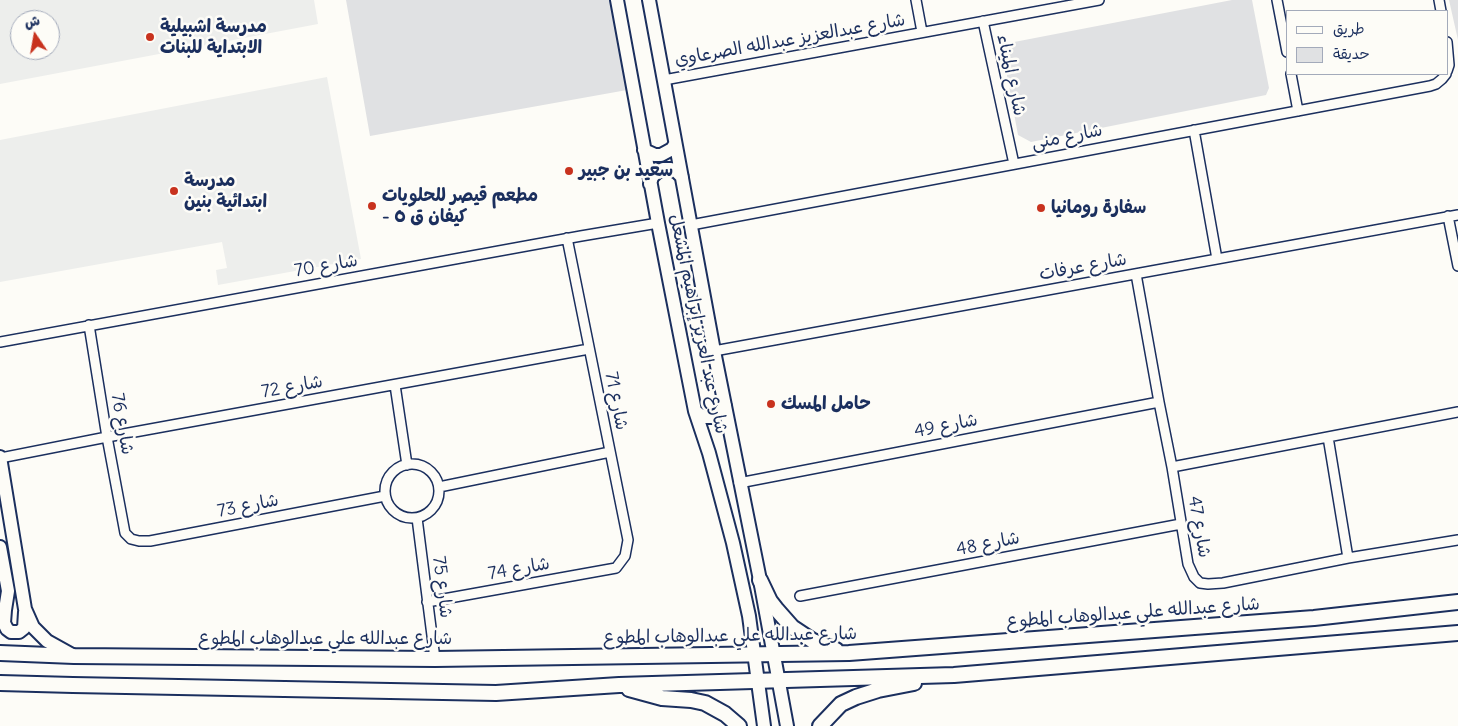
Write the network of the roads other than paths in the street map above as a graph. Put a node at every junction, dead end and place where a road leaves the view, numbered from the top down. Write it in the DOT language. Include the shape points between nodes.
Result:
graph roads {
  1 [pos="617,0"];
  2 [pos="916,0"];
  3 [pos="1099,0"];
  4 [pos="1277,0"];
  5 [pos="651,2"];
  6 [pos="983,21"];
  7 [pos="922,32"];
  8 [pos="1286,47"];
  9 [pos="1448,54"];
  10 [pos="1448,67"];
  11 [pos="1291,75"];
  12 [pos="1444,75"];
  13 [pos="664,80"];
  14 [pos="1298,111"];
  15 [pos="1194,130"];
  16 [pos="675,144"];
  17 [pos="644,150"];
  18 [pos="1014,164"];
  19 [pos="682,177"];
  20 [pos="650,184"];
  21 [pos="1453,215"];
  22 [pos="658,223"];
  23 [pos="691,225"];
  24 [pos="567,238"];
  25 [pos="1217,259"];
  26 [pos="1458,266"];
  27 [pos="1136,274"];
  28 [pos="89,326"];
  29 [pos="0,342"];
  30 [pos="589,349"];
  31 [pos="714,351"];
  32 [pos="395,385"];
  33 [pos="1159,402"];
  34 [pos="726,405"];
  35 [pos="695,411"];
  36 [pos="1458,412"];
  37 [pos="107,436"];
  38 [pos="1328,437"];
  39 [pos="610,452"];
  40 [pos="0,458"];
  41 [pos="407,465"];
  42 [pos="1172,467"];
  43 [pos="740,483"];
  44 [pos="439,487"];
  45 [pos="385,496"];
  46 [pos="417,518"];
  47 [pos="1181,524"];
  48 [pos="124,527"];
  49 [pos="1458,540"];
  50 [pos="0,546"];
  51 [pos="1348,558"];
  52 [pos="616,568"];
  53 [pos="760,580"];
  54 [pos="800,596"];
  55 [pos="428,602"];
  56 [pos="1458,602"];
  57 [pos="26,609"];
  58 [pos="3,614"];
  59 [pos="1458,633"];
  60 [pos="0,653"];
  61 [pos="849,653"];
  62 [pos="754,654"];
  63 [pos="774,654"];
  64 [pos="74,656"];
  65 [pos="435,659"];
  66 [pos="954,675"];
  67 [pos="778,680"];
  68 [pos="758,681"];
  69 [pos="0,683"];
  70 [pos="619,685"];
  71 [pos="738,726"];
  72 [pos="764,726"];
  73 [pos="787,726"];
  74 [pos="820,726"];
  1 -- 17 [label="main road, شارع عبد العزيز إبراهيم المشعل"];
  2 -- 7 [label="street, شارع عبدالعزيز عبدالله الصرعاوي"];
  3 -- 6 [label="street, شارع عبدالعزيز عبدالله الصرعاوي"];
  4 -- 8 [label="street"];
  5 -- 13 [label="main road, شارع عبد العزيز إبراهيم المشعل"];
  6 -- 7 [label="street, شارع عبدالعزيز عبدالله الصرعاوي"];
  6 -- 18 [label="street, شارع الميناء"];
  7 -- 13 [label="street, شارع عبدالعزيز عبدالله الصرعاوي"];
  9 -- 10 [label="street, شارع منى"];
  11 -- 14 [label="street"];
  12 -- 14 [label="street, شارع منى" via="1430,86"];
  13 -- 16 [label="main road, شارع عبد العزيز إبراهيم المشعل"];
  14 -- 15 [label="street, شارع منى"];
  15 -- 18 [label="street, شارع منى"];
  15 -- 25 [label="street"];
  16 -- 17 [label="main road" via="661,155"];
  16 -- 19 [label="main road, شارع عبد العزيز إبراهيم المشعل"];
  17 -- 20 [label="main road, شارع عبد العزيز إبراهيم المشعل"];
  18 -- 23 [label="street, شارع منى"];
  19 -- 20 [label="main road" via="671,169 664,169 652,177"];
  19 -- 23 [label="main road, شارع عبد العزيز إبراهيم المشعل"];
  20 -- 22 [label="main road, شارع عبد العزيز إبراهيم المشعل"];
  21 -- 25 [label="street, شارع عرفات"];
  21 -- 26 [label="street"];
  22 -- 24 [label="street, شارع 70"];
  22 -- 35 [label="main road, شارع عبد العزيز إبراهيم المشعل"];
  23 -- 31 [label="main road, شارع عبد العزيز إبراهيم المشعل"];
  24 -- 28 [label="street, شارع 70"];
  24 -- 30 [label="street, شارع 71"];
  25 -- 27 [label="street, شارع عرفات"];
  27 -- 31 [label="street, شارع عرفات"];
  27 -- 33 [label="street, شارع 47"];
  28 -- 29 [label="street, شارع 70"];
  28 -- 37 [label="street, شارع 76"];
  30 -- 32 [label="street, شارع 72"];
  30 -- 39 [label="street, شارع 71"];
  31 -- 34 [label="main road, شارع عبد العزيز إبراهيم المشعل"];
  32 -- 37 [label="street, شارع 72"];
  32 -- 41 [label="street"];
  33 -- 42 [label="street, شارع 47"];
  33 -- 43 [label="street, شارع 49"];
  34 -- 35 [label="main road" via="713,417"];
  34 -- 43 [label="main road, شارع عبد العزيز إبراهيم المشعل"];
  35 -- 62 [label="main road, شارع عبد العزيز إبراهيم المشعل" via="733,543"];
  36 -- 38 [label="street"];
  37 -- 40 [label="street, شارع 72"];
  37 -- 48 [label="street, شارع 76"];
  38 -- 42 [label="street"];
  38 -- 51 [label="street"];
  39 -- 44 [label="street"];
  39 -- 52 [label="street, شارع 71" via="628,540 626,556"];
  40 -- 57 [label="main road"];
  41 -- 44 [label="street" via="428,469"];
  41 -- 45 [label="street" via="397,468 390,476"];
  42 -- 47 [label="street, شارع 47"];
  43 -- 53 [label="main road, شارع عبد العزيز إبراهيم المشعل"];
  44 -- 46 [label="street" via="434,507"];
  45 -- 46 [label="street" via="396,514"];
  45 -- 48 [label="street, شارع 73" via="150,541 131,539"];
  46 -- 55 [label="street, شارع 75"];
  47 -- 51 [label="street, شارع 47" via="1190,570 1200,583 1223,583"];
  47 -- 54 [label="street, شارع 48"];
  49 -- 51 [label="street, شارع 47"];
  50 -- 58 [label="main road" via="8,591"];
  52 -- 55 [label="street, شارع 74"];
  53 -- 61 [label="main road" via="770,601 792,627 813,641"];
  53 -- 63 [label="main road, شارع عبد العزيز إبراهيم المشعل"];
  55 -- 65 [label="street, شارع 75"];
  56 -- 61 [label="main road, شارع عبدالله علي عبدالوهاب المطوع" via="1314,618"];
  57 -- 58 [label="main road" via="24,628 19,632 6,629"];
  57 -- 64 [label="main road" via="33,627 47,641"];
  59 -- 66 [label="main road"];
  60 -- 64 [label="main road, شارع عبدالله علي عبدالوهاب المطوع"];
  61 -- 63 [label="main road, شارع عبدالله علي عبدالوهاب المطوع"];
  62 -- 63 [label="main road, شارع عبدالله علي عبدالوهاب المطوع"];
  62 -- 65 [label="main road, شارع عبدالله علي عبدالوهاب المطوع"];
  62 -- 68 [label="main road, شارع عبد العزيز إبراهيم المشعل"];
  63 -- 67 [label="main road, شارع عبد العزيز إبراهيم المشعل"];
  64 -- 65 [label="main road, شارع عبدالله علي عبدالوهاب المطوع"];
  66 -- 67 [label="main road"];
  66 -- 74 [label="main road" via="856,697 841,704"];
  67 -- 68 [label="main road"];
  67 -- 73 [label="main road, شارع عبد العزيز إبراهيم المشعل"];
  68 -- 70 [label="main road"];
  68 -- 72 [label="main road, شارع عبد العزيز إبراهيم المشعل"];
  69 -- 70 [label="main road" via="496,693"];
  70 -- 71 [label="main road" via="662,698 705,703"];
}
